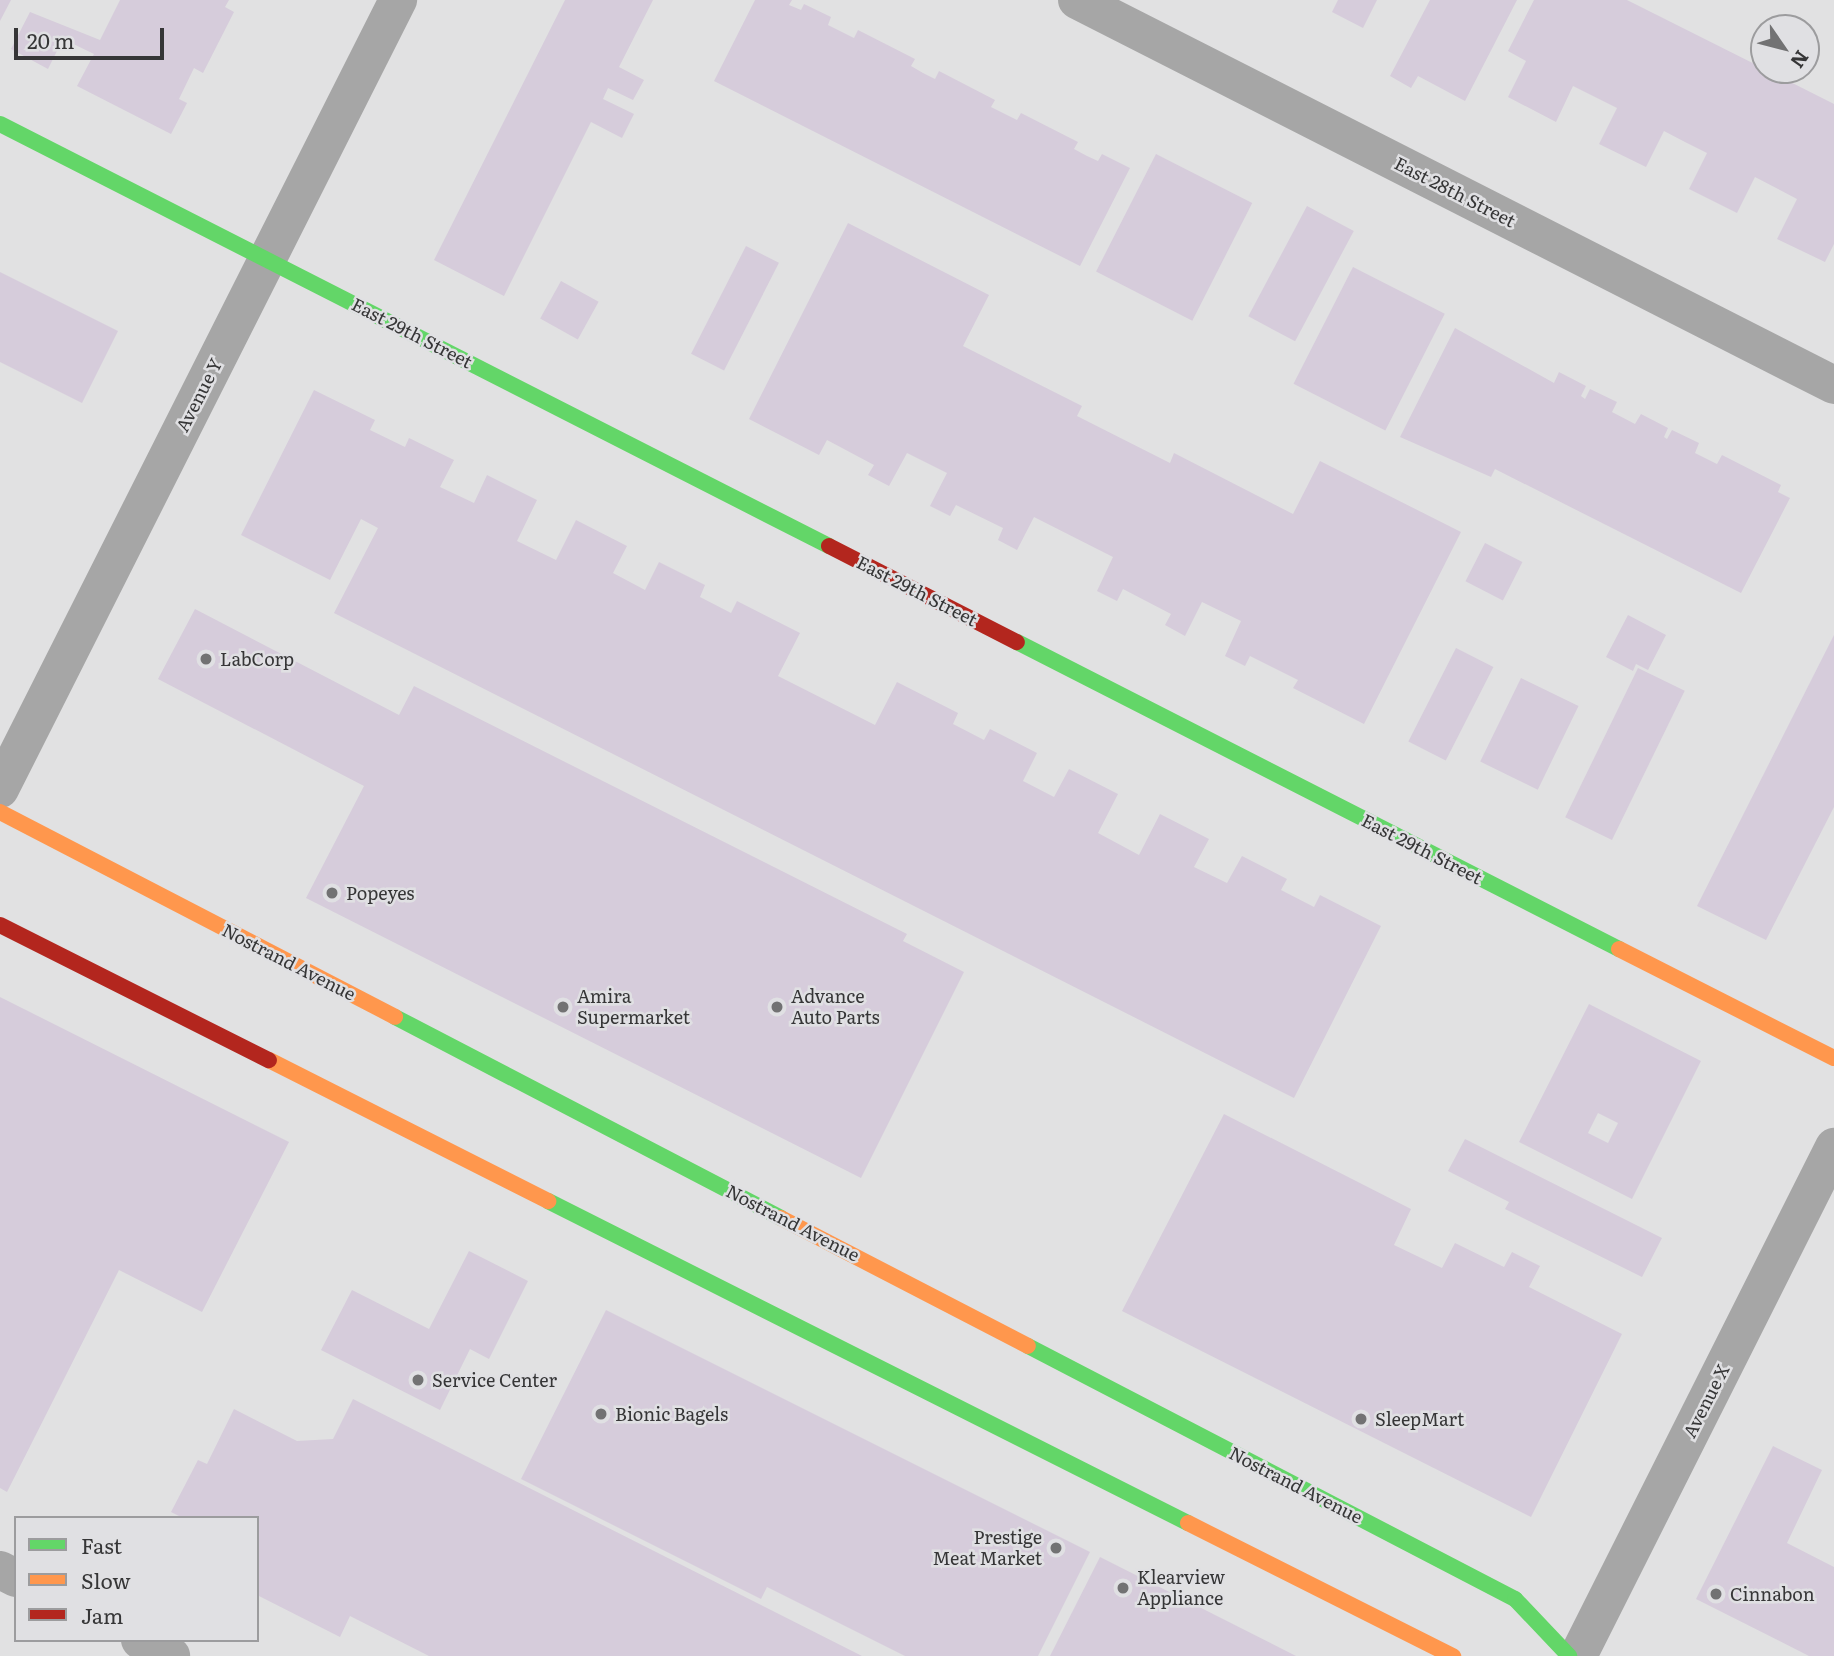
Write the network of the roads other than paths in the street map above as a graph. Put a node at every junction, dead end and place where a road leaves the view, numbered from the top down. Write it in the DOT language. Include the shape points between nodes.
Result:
graph roads {
  1 [pos="398,0"];
  2 [pos="1077,0"];
  3 [pos="0,124"];
  4 [pos="268,259"];
  5 [pos="1834,385"];
  6 [pos="0,789"];
  7 [pos="0,812"];
  8 [pos="0,925"];
  9 [pos="1834,1058"];
  10 [pos="1834,1147"];
  11 [pos="144,1642"];
  12 [pos="171,1656"];
  13 [pos="1453,1656"];
  14 [pos="1569,1656"];
  15 [pos="1578,1656"];
  1 -- 4 [label="street, Avenue Y"];
  2 -- 5 [label="street, East 28th Street"];
  3 -- 4 [label="main road, East 29th Street"];
  4 -- 6 [label="street, Avenue Y"];
  4 -- 9 [label="main road, East 29th Street"];
  7 -- 14 [label="main road, Nostrand Avenue" via="1515,1599"];
  8 -- 13 [label="main road"];
  10 -- 15 [label="street, Avenue X"];
  11 -- 12 [label="street"];
}
